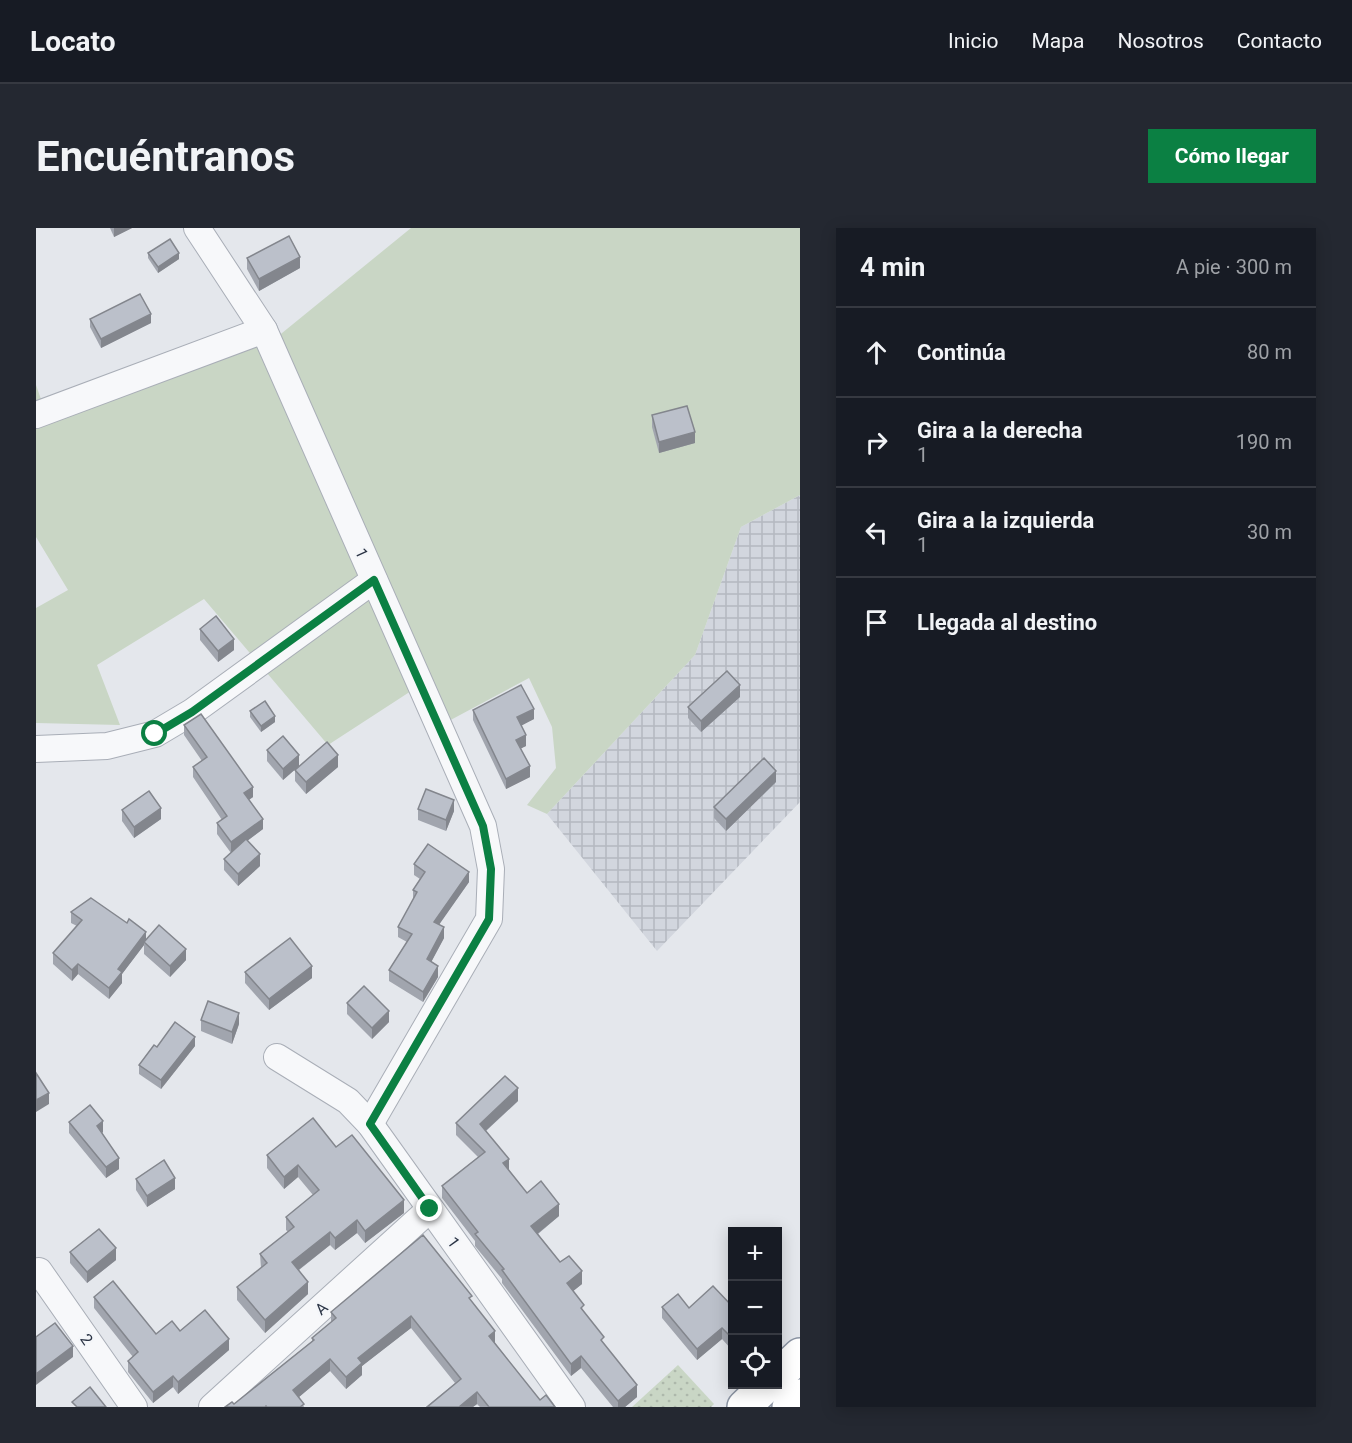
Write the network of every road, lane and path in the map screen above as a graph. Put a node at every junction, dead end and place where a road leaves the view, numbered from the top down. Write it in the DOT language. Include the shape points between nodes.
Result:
graph roads {
  1 [pos="197,228"];
  2 [pos="264,330"];
  3 [pos="36,415"];
  4 [pos="374,580"];
  5 [pos="36,749"];
  6 [pos="277,1057"];
  7 [pos="370,1124"];
  8 [pos="430,1209"];
  9 [pos="39,1271"];
  10 [pos="800,1354"];
  11 [pos="782,1371"];
  12 [pos="763,1389"];
  13 [pos="800,1396"];
  14 [pos="134,1407"];
  15 [pos="212,1407"];
  16 [pos="572,1407"];
  17 [pos="744,1407"];
  18 [pos="789,1407"];
  1 -- 2 [label="street, 1"];
  2 -- 3 [label="street"];
  2 -- 4 [label="street, 1"];
  4 -- 5 [label="street" via="192,712 155,734 107,746"];
  4 -- 7 [label="street, 1" via="483,826 491,869 489,919"];
  6 -- 7 [label="street" via="348,1101"];
  7 -- 8 [label="street, 1"];
  8 -- 15 [label="street, A"];
  8 -- 16 [label="street, 1"];
  9 -- 14 [label="street, 2"];
  10 -- 11 [label="highway"];
  12 -- 17 [label="highway"];
  13 -- 18 [label="highway"];
}
